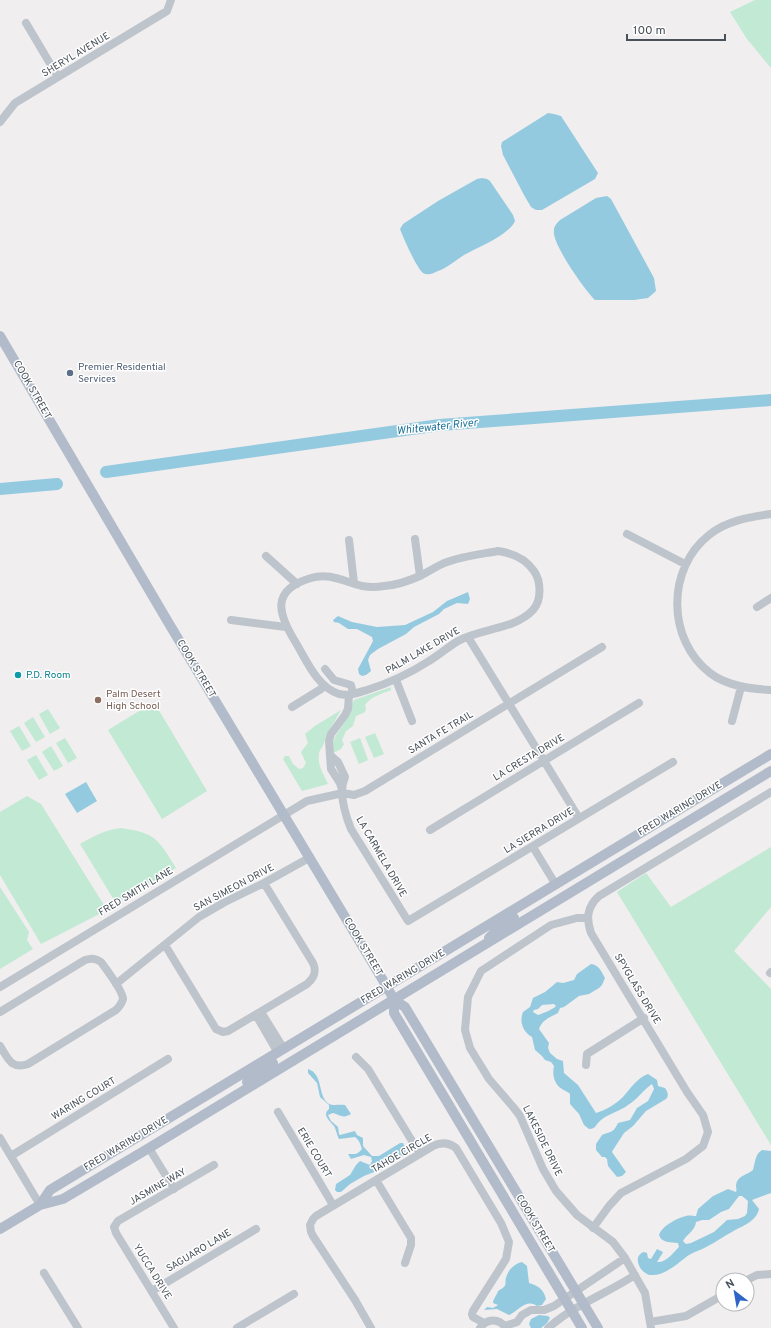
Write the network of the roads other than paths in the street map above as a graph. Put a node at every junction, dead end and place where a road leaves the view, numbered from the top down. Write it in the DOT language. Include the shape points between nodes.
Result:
graph roads {
  1 [pos="171,0"];
  2 [pos="26,23"];
  3 [pos="58,77"];
  4 [pos="0,122"];
  5 [pos="0,336"];
  6 [pos="771,514"];
  7 [pos="627,534"];
  8 [pos="415,539"];
  9 [pos="349,540"];
  10 [pos="266,556"];
  11 [pos="685,564"];
  12 [pos="420,576"];
  13 [pos="354,583"];
  14 [pos="297,584"];
  15 [pos="771,598"];
  16 [pos="757,607"];
  17 [pos="231,620"];
  18 [pos="286,627"];
  19 [pos="468,637"];
  20 [pos="602,647"];
  21 [pos="324,669"];
  22 [pos="396,680"];
  23 [pos="324,685"];
  24 [pos="741,687"];
  25 [pos="771,690"];
  26 [pos="351,695"];
  27 [pos="639,703"];
  28 [pos="509,704"];
  29 [pos="292,707"];
  30 [pos="412,721"];
  31 [pos="732,721"];
  32 [pos="771,754"];
  33 [pos="333,758"];
  34 [pos="544,761"];
  35 [pos="673,762"];
  36 [pos="771,771"];
  37 [pos="771,792"];
  38 [pos="343,793"];
  39 [pos="283,814"];
  40 [pos="579,818"];
  41 [pos="430,830"];
  42 [pos="533,847"];
  43 [pos="309,858"];
  44 [pos="264,883"];
  45 [pos="556,885"];
  46 [pos="415,918"];
  47 [pos="588,918"];
  48 [pos="165,945"];
  49 [pos="474,952"];
  50 [pos="116,984"];
  51 [pos="0,987"];
  52 [pos="387,987"];
  53 [pos="394,1000"];
  54 [pos="0,1012"];
  55 [pos="259,1014"];
  56 [pos="644,1018"];
  57 [pos="0,1046"];
  58 [pos="281,1051"];
  59 [pos="356,1057"];
  60 [pos="168,1059"];
  61 [pos="586,1065"];
  62 [pos="213,1092"];
  63 [pos="235,1095"];
  64 [pos="278,1112"];
  65 [pos="0,1138"];
  66 [pos="149,1148"];
  67 [pos="420,1154"];
  68 [pos="11,1156"];
  69 [pos="214,1165"];
  70 [pos="376,1180"];
  71 [pos="174,1189"];
  72 [pos="40,1205"];
  73 [pos="333,1205"];
  74 [pos="114,1227"];
  75 [pos="593,1228"];
  76 [pos="256,1229"];
  77 [pos="0,1230"];
  78 [pos="625,1258"];
  79 [pos="405,1263"];
  80 [pos="44,1273"];
  81 [pos="771,1274"];
  82 [pos="635,1275"];
  83 [pos="755,1276"];
  84 [pos="152,1291"];
  85 [pos="576,1292"];
  86 [pos="294,1294"];
  87 [pos="715,1299"];
  88 [pos="565,1300"];
  89 [pos="583,1303"];
  90 [pos="571,1310"];
  91 [pos="650,1325"];
  92 [pos="482,1326"];
  93 [pos="505,1327"];
  94 [pos="78,1328"];
  95 [pos="174,1328"];
  96 [pos="237,1328"];
  97 [pos="371,1328"];
  98 [pos="548,1328"];
  99 [pos="582,1328"];
  100 [pos="598,1328"];
  1 -- 3 [label="street, SHERYL AVENUE" via="167,11"];
  2 -- 3 [label="street"];
  3 -- 4 [label="street, SHERYL AVENUE" via="15,103"];
  5 -- 39 [label="main road, COOK STREET"];
  6 -- 11 [label="street" via="750,517 718,528 699,544"];
  7 -- 11 [label="street"];
  8 -- 12 [label="street"];
  9 -- 13 [label="street"];
  10 -- 14 [label="street"];
  11 -- 24 [label="street" via="677,599 681,632 693,655 710,673"];
  12 -- 13 [label="street, PALM LAKE DRIVE" via="400,584 382,587"];
  12 -- 19 [label="street, PALM LAKE DRIVE" via="449,561 498,552 508,552 528,563 540,582 533,610 511,623"];
  13 -- 14 [label="street, PALM LAKE DRIVE" via="324,576"];
  14 -- 18 [label="street, PALM LAKE DRIVE" via="286,593 281,604 281,615"];
  15 -- 16 [label="street"];
  17 -- 18 [label="street"];
  18 -- 23 [label="street, PALM LAKE DRIVE"];
  19 -- 22 [label="street, PALM LAKE DRIVE"];
  19 -- 28 [label="street"];
  20 -- 28 [label="street, SANTA FE TRAIL"];
  21 -- 26 [label="street" via="334,680 351,685"];
  22 -- 26 [label="street, PALM LAKE DRIVE"];
  22 -- 30 [label="street"];
  23 -- 26 [label="street, PALM LAKE DRIVE" via="338,693"];
  23 -- 29 [label="street"];
  24 -- 25 [label="street"];
  24 -- 31 [label="street"];
  26 -- 33 [label="street, LA CARMELA DRIVE" via="346,715 331,734 329,741"];
  27 -- 34 [label="street, LA CRESTA DRIVE"];
  28 -- 34 [label="street"];
  28 -- 38 [label="street, SANTA FE TRAIL" via="365,791 354,795"];
  32 -- 45 [label="main road, FRED WARING DRIVE"];
  33 -- 38 [label="street, LA CARMELA DRIVE" via="331,769"];
  33 -- 38 [label="street, LA CARMELA DRIVE" via="345,777 342,783"];
  34 -- 40 [label="street"];
  34 -- 41 [label="street, LA CRESTA DRIVE"];
  35 -- 40 [label="street, LA SIERRA DRIVE"];
  36 -- 49 [label="main road, FRED WARING DRIVE"];
  37 -- 47 [label="street" via="599,896 589,908"];
  38 -- 39 [label="street, SANTA FE TRAIL" via="307,801"];
  38 -- 46 [label="street, LA CARMELA DRIVE" via="346,818 351,828 408,921"];
  39 -- 43 [label="main road, COOK STREET"];
  39 -- 51 [label="street, FRED SMITH LANE"];
  40 -- 42 [label="street, LA SIERRA DRIVE"];
  42 -- 45 [label="street"];
  42 -- 46 [label="street, LA SIERRA DRIVE"];
  43 -- 44 [label="street, SAN SIMEON DRIVE"];
  43 -- 52 [label="main road, COOK STREET"];
  44 -- 48 [label="street, SAN SIMEON DRIVE" via="199,917"];
  44 -- 55 [label="street" via="313,963 315,972 307,984"];
  45 -- 49 [label="main road" via="554,893 506,923"];
  45 -- 52 [label="main road, FRED WARING DRIVE"];
  47 -- 56 [label="street, SPYGLASS DRIVE" via="591,933"];
  47 -- 75 [label="street, LAKESIDE DRIVE" via="577,918 551,925 481,971 468,997 465,1030 470,1048 489,1079 520,1116 543,1169 556,1191 577,1215"];
  48 -- 50 [label="street, SAN SIMEON DRIVE"];
  48 -- 55 [label="street" via="220,1031 228,1031"];
  49 -- 53 [label="main road, FRED WARING DRIVE"];
  50 -- 54 [label="street" via="101,962 91,958"];
  50 -- 57 [label="street" via="123,998 116,1010 28,1064 21,1066 10,1062"];
  52 -- 53 [label="main road, COOK STREET"];
  52 -- 58 [label="main road, FRED WARING DRIVE"];
  53 -- 63 [label="main road, FRED WARING DRIVE"];
  53 -- 85 [label="main road, COOK STREET" via="405,1007"];
  53 -- 88 [label="main road, COOK STREET" via="394,1013"];
  55 -- 58 [label="street"];
  56 -- 61 [label="street" via="587,1054"];
  56 -- 75 [label="street, SPYGLASS DRIVE" via="687,1092 704,1115 708,1132 703,1146 686,1159 621,1194"];
  58 -- 62 [label="main road, FRED WARING DRIVE"];
  58 -- 63 [label="main road" via="285,1052 282,1057 251,1078"];
  59 -- 67 [label="street" via="368,1069"];
  60 -- 68 [label="street, WARING COURT"];
  62 -- 66 [label="main road" via="206,1103 148,1139 146,1142"];
  62 -- 72 [label="main road, FRED WARING DRIVE" via="50,1190"];
  63 -- 66 [label="main road, FRED WARING DRIVE"];
  64 -- 73 [label="street, ERIE COURT"];
  65 -- 68 [label="street"];
  66 -- 71 [label="street"];
  66 -- 72 [label="main road, FRED WARING DRIVE" via="63,1199"];
  67 -- 70 [label="street, TAHOE CIRCLE"];
  67 -- 92 [label="street, TAHOE CIRCLE" via="442,1143 456,1148 501,1223 509,1242 506,1259 472,1311 473,1317"];
  68 -- 72 [label="street"];
  69 -- 71 [label="street, JASMINE WAY"];
  70 -- 73 [label="street, TAHOE CIRCLE"];
  70 -- 79 [label="street" via="410,1238 411,1244"];
  71 -- 74 [label="street, JASMINE WAY" via="118,1221"];
  72 -- 77 [label="main road, FRED WARING DRIVE"];
  73 -- 97 [label="street, TAHOE CIRCLE" via="313,1218 311,1232"];
  74 -- 84 [label="street, YUCCA DRIVE"];
  75 -- 78 [label="street, LAKESIDE DRIVE" via="613,1242"];
  76 -- 84 [label="street, SAGUARO LANE"];
  78 -- 82 [label="street, LAKESIDE DRIVE"];
  78 -- 85 [label="street"];
  80 -- 94 [label="street"];
  81 -- 83 [label="street"];
  82 -- 89 [label="street"];
  82 -- 91 [label="street, LAKESIDE DRIVE" via="645,1293"];
  84 -- 95 [label="street, YUCCA DRIVE"];
  85 -- 88 [label="street"];
  85 -- 89 [label="main road, COOK STREET"];
  86 -- 96 [label="street"];
  87 -- 91 [label="street" via="686,1316"];
  88 -- 90 [label="main road, COOK STREET"];
  88 -- 93 [label="street" via="544,1310 531,1310 522,1315 517,1322"];
  89 -- 90 [label="street"];
  89 -- 100 [label="main road, COOK STREET"];
  90 -- 98 [label="street"];
  90 -- 99 [label="main road, COOK STREET"];
  92 -- 93 [label="street" via="495,1320"];
}
